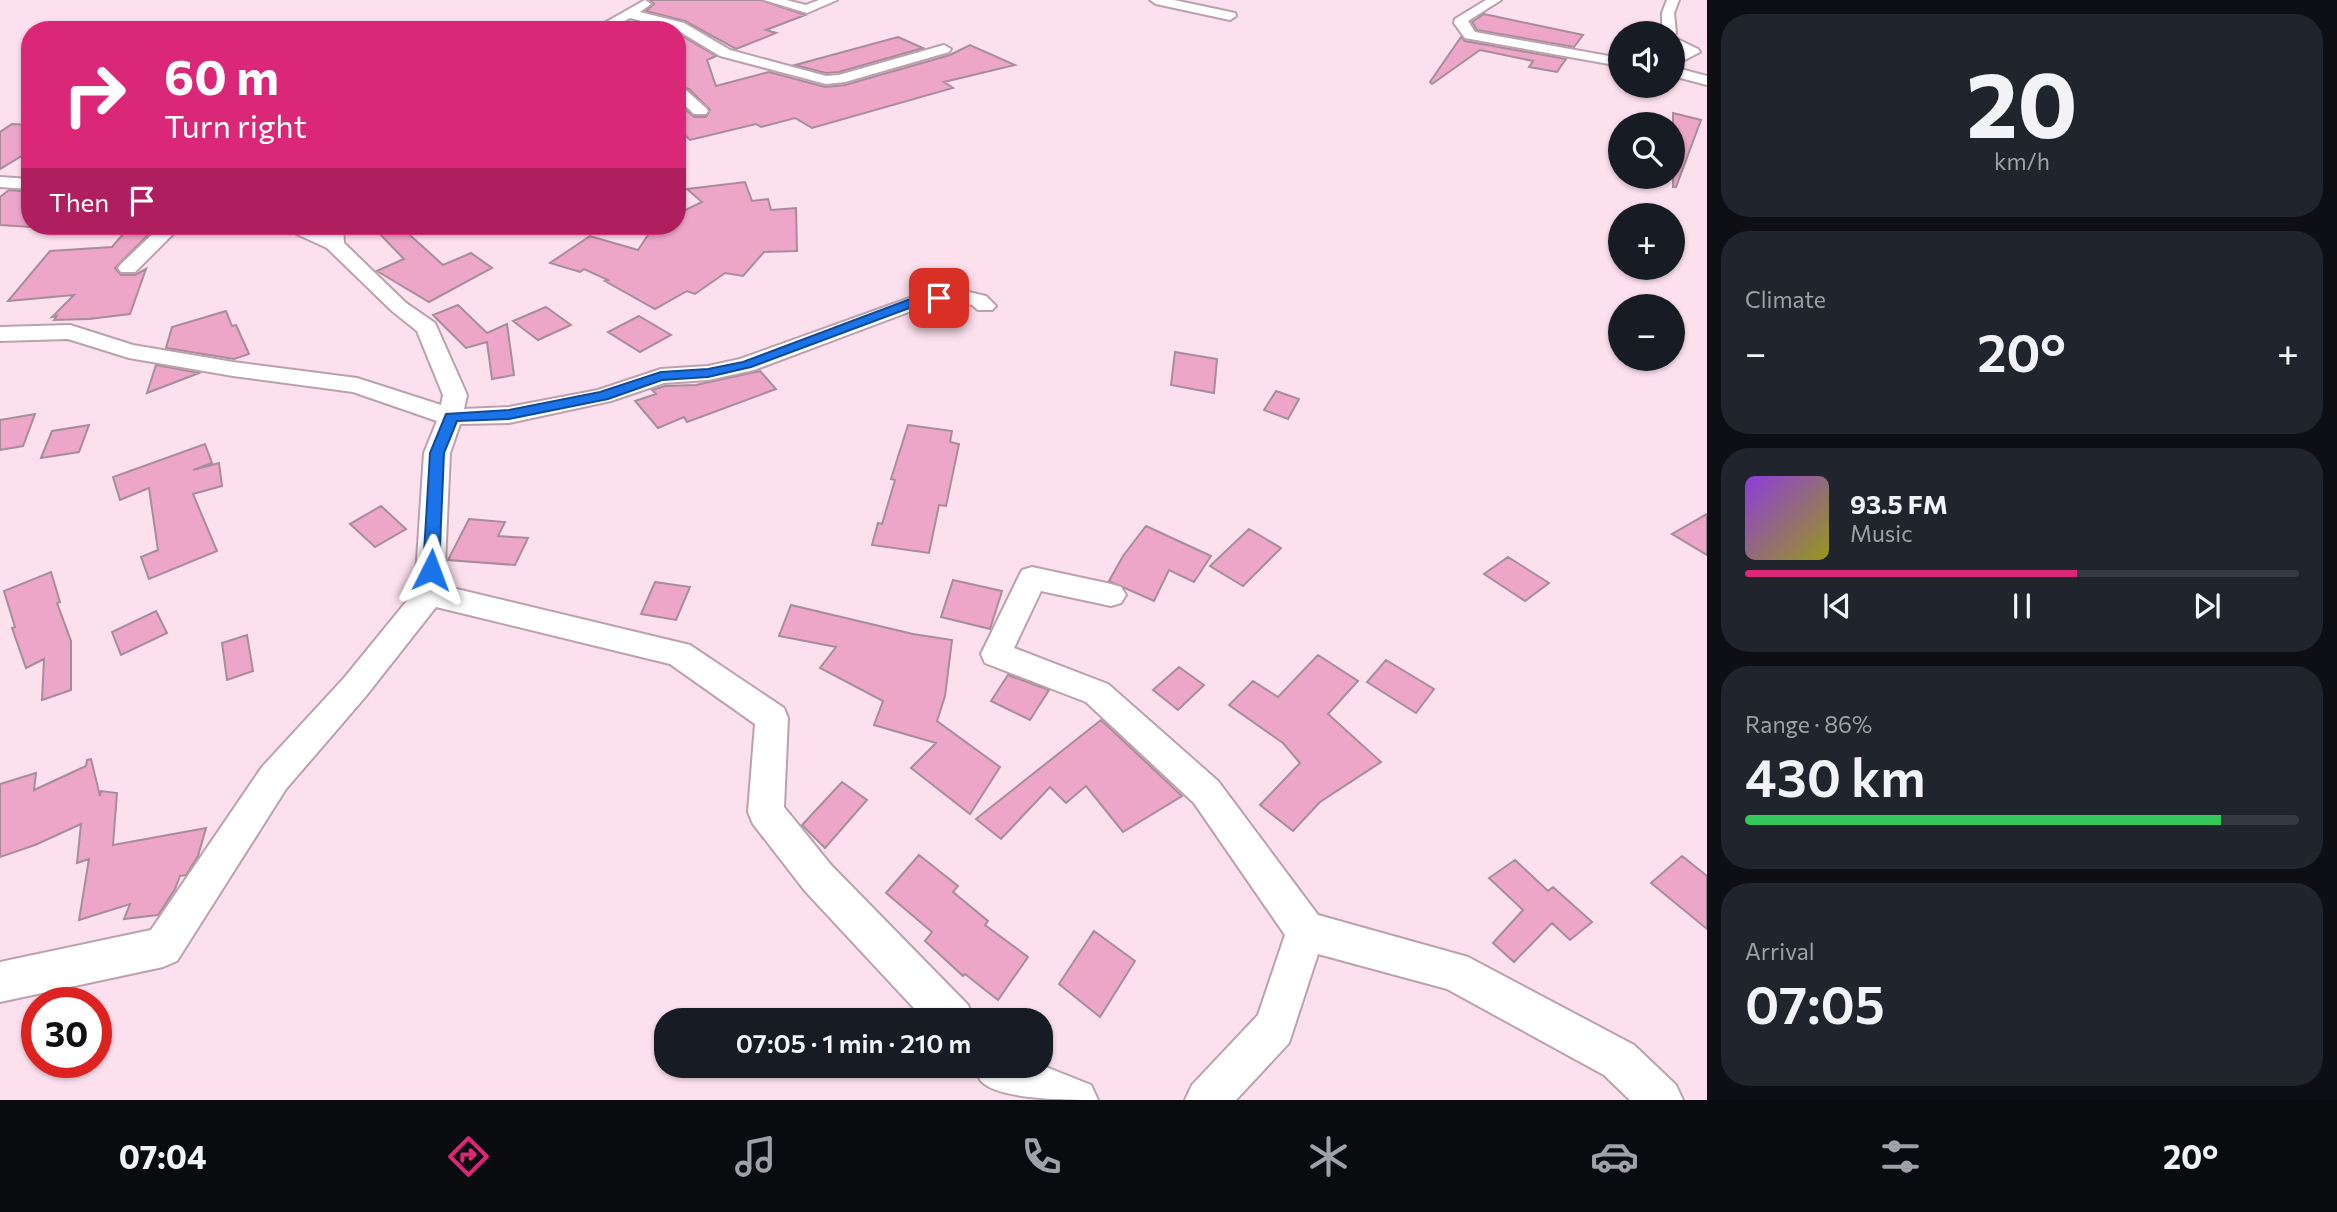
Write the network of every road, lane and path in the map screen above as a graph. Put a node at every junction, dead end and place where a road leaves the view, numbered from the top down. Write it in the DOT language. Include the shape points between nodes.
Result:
graph roads {
  1 [pos="654,0"];
  2 [pos="771,0"];
  3 [pos="831,0"];
  4 [pos="1156,0"];
  5 [pos="1495,0"];
  6 [pos="1674,0"];
  7 [pos="628,13"];
  8 [pos="1230,16"];
  9 [pos="614,21"];
  10 [pos="659,21"];
  11 [pos="1668,21"];
  12 [pos="686,30"];
  13 [pos="944,49"];
  14 [pos="1608,60"];
  15 [pos="1685,74"];
  16 [pos="1707,80"];
  17 [pos="686,98"];
  18 [pos="700,111"];
  19 [pos="0,182"];
  20 [pos="21,183"];
  21 [pos="163,235"];
  22 [pos="334,235"];
  23 [pos="128,268"];
  24 [pos="985,306"];
  25 [pos="0,334"];
  26 [pos="451,417"];
  27 [pos="429,594"];
  28 [pos="1111,595"];
  29 [pos="1306,931"];
  30 [pos="0,982"];
  31 [pos="942,1008"];
  32 [pos="1018,1078"];
  33 [pos="1076,1100"];
  34 [pos="1207,1100"];
  35 [pos="1661,1100"];
  1 -- 7 [label="street"];
  2 -- 3 [label="street" via="807,9"];
  4 -- 8 [label="street"];
  5 -- 14 [label="street" via="1462,19 1469,35"];
  6 -- 11 [label="street"];
  7 -- 9 [label="street"];
  7 -- 10 [label="street"];
  12 -- 13 [label="street" via="725,53 826,80"];
  15 -- 16 [label="street"];
  17 -- 18 [label="street"];
  19 -- 20 [label="street"];
  21 -- 23 [label="street"];
  22 -- 26 [label="street" via="399,307 427,328 454,395"];
  24 -- 26 [label="street" via="960,296 918,301 746,365 661,376 603,396 509,415"];
  25 -- 26 [label="street" via="70,332 128,351 357,384"];
  26 -- 27 [label="street" via="437,453"];
  27 -- 30 [label="street" via="274,778 163,947"];
  27 -- 31 [label="street" via="679,654 772,718 766,812 818,878"];
  28 -- 29 [label="street" via="1032,578 996,654 1097,693 1206,792"];
  29 -- 34 [label="street" via="1273,1028"];
  29 -- 35 [label="street" via="1454,971 1619,1060"];
  32 -- 33 [label="street"];
}
